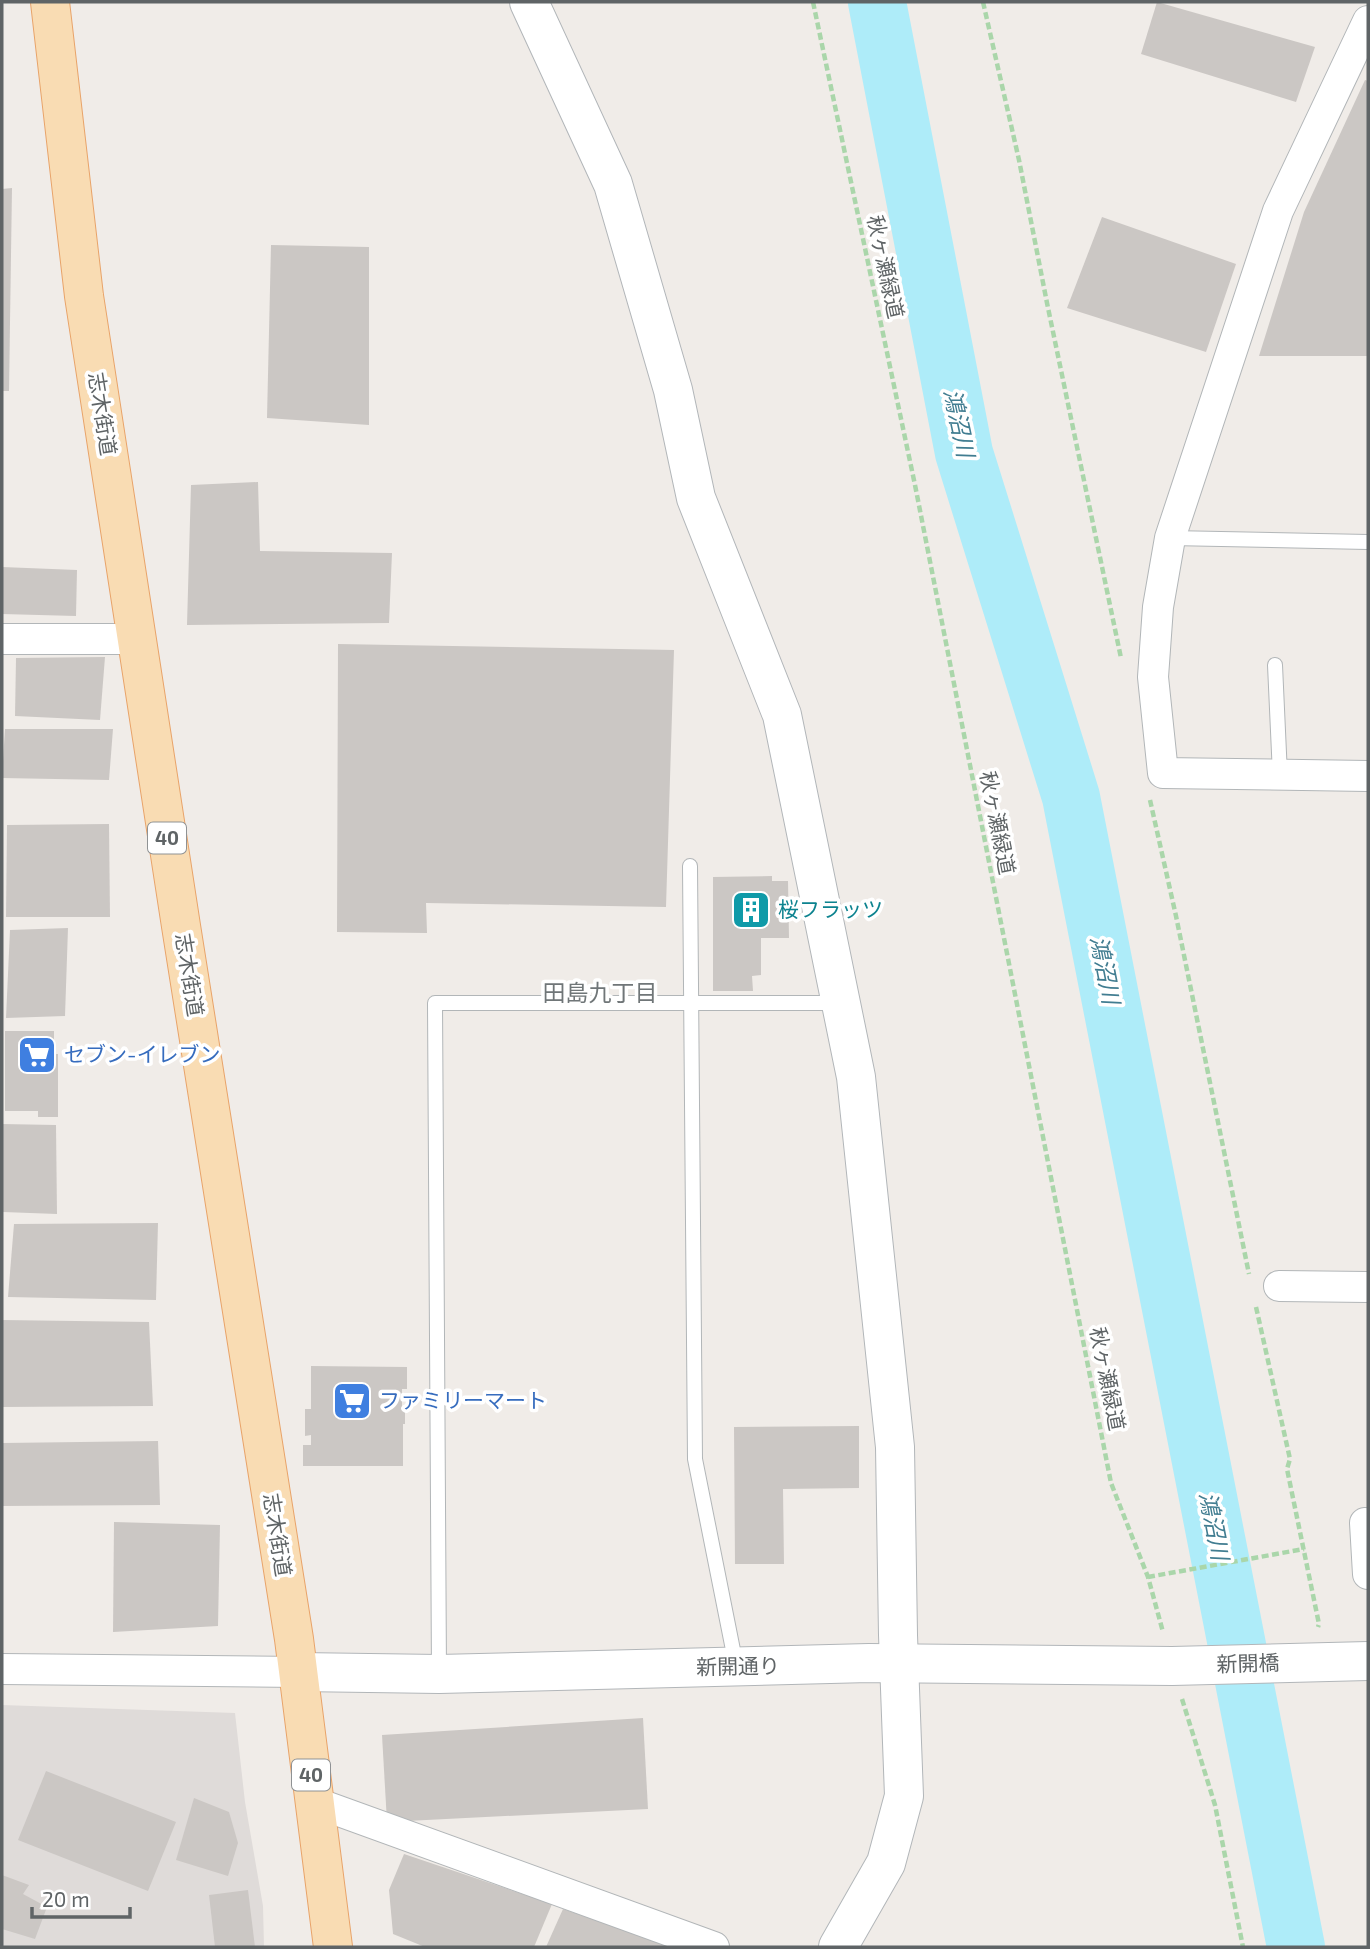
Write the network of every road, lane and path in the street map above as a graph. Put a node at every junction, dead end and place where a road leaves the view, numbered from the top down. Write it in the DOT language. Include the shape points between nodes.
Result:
graph roads {
  1 [pos="50,2"];
  2 [pos="529,2"];
  3 [pos="813,2"];
  4 [pos="983,2"];
  5 [pos="1368,21"];
  6 [pos="1170,538"];
  7 [pos="1368,542"];
  8 [pos="2,639"];
  9 [pos="137,639"];
  10 [pos="1122,660"];
  11 [pos="1275,664"];
  12 [pos="1280,775"];
  13 [pos="1368,776"];
  14 [pos="1150,800"];
  15 [pos="690,866"];
  16 [pos="690,1003"];
  17 [pos="842,1003"];
  18 [pos="1368,1287"];
  19 [pos="1261,1289"];
  20 [pos="1365,1523"];
  21 [pos="1304,1549"];
  22 [pos="1368,1574"];
  23 [pos="1148,1577"];
  24 [pos="1318,1648"];
  25 [pos="1368,1661"];
  26 [pos="899,1663"];
  27 [pos="1173,1663"];
  28 [pos="736,1667"];
  29 [pos="2,1670"];
  30 [pos="299,1672"];
  31 [pos="439,1674"];
  32 [pos="314,1802"];
  33 [pos="333,1947"];
  34 [pos="714,1947"];
  35 [pos="838,1947"];
  36 [pos="1243,1947"];
  1 -- 9 [label="main road, 志木街道 / 40" via="84,296"];
  2 -- 17 [label="street" via="613,184 673,390 696,498 782,715"];
  3 -- 23 [label="path, 秋ヶ瀬緑道" via="915,485 1111,1483"];
  4 -- 10 [label="path"];
  5 -- 6 [label="street" via="1278,211"];
  6 -- 7 [label="lane"];
  6 -- 12 [label="street" via="1157,607 1153,677 1163,773"];
  8 -- 9 [label="street"];
  9 -- 30 [label="main road, 志木街道 / 40"];
  11 -- 12 [label="lane"];
  12 -- 13 [label="street"];
  14 -- 19 [label="path"];
  15 -- 16 [label="lane"];
  16 -- 17 [label="lane"];
  16 -- 28 [label="lane" via="695,1459"];
  16 -- 31 [label="lane" via="435,1003"];
  17 -- 26 [label="street" via="856,1077 895,1447"];
  18 -- 19 [label="street"];
  19 -- 21 [label="path" via="1290,1459 1287,1469"];
  20 -- 22 [label="street"];
  21 -- 23 [label="path"];
  21 -- 24 [label="path" via="1319,1624"];
  23 -- 27 [label="path, 秋ヶ瀬緑道"];
  24 -- 25 [label="street"];
  24 -- 27 [label="street, 新開橋"];
  26 -- 27 [label="street, 新開通り"];
  26 -- 28 [label="street, 新開通り"];
  26 -- 35 [label="street" via="904,1796 886,1863"];
  27 -- 36 [label="path, 秋ヶ瀬緑道" via="1215,1805"];
  28 -- 31 [label="street, 新開通り"];
  29 -- 30 [label="street"];
  30 -- 31 [label="street, 新開通り"];
  30 -- 32 [label="main road, 志木街道 / 40"];
  32 -- 33 [label="main road, 志木街道 / 40"];
  32 -- 34 [label="street"];
}
